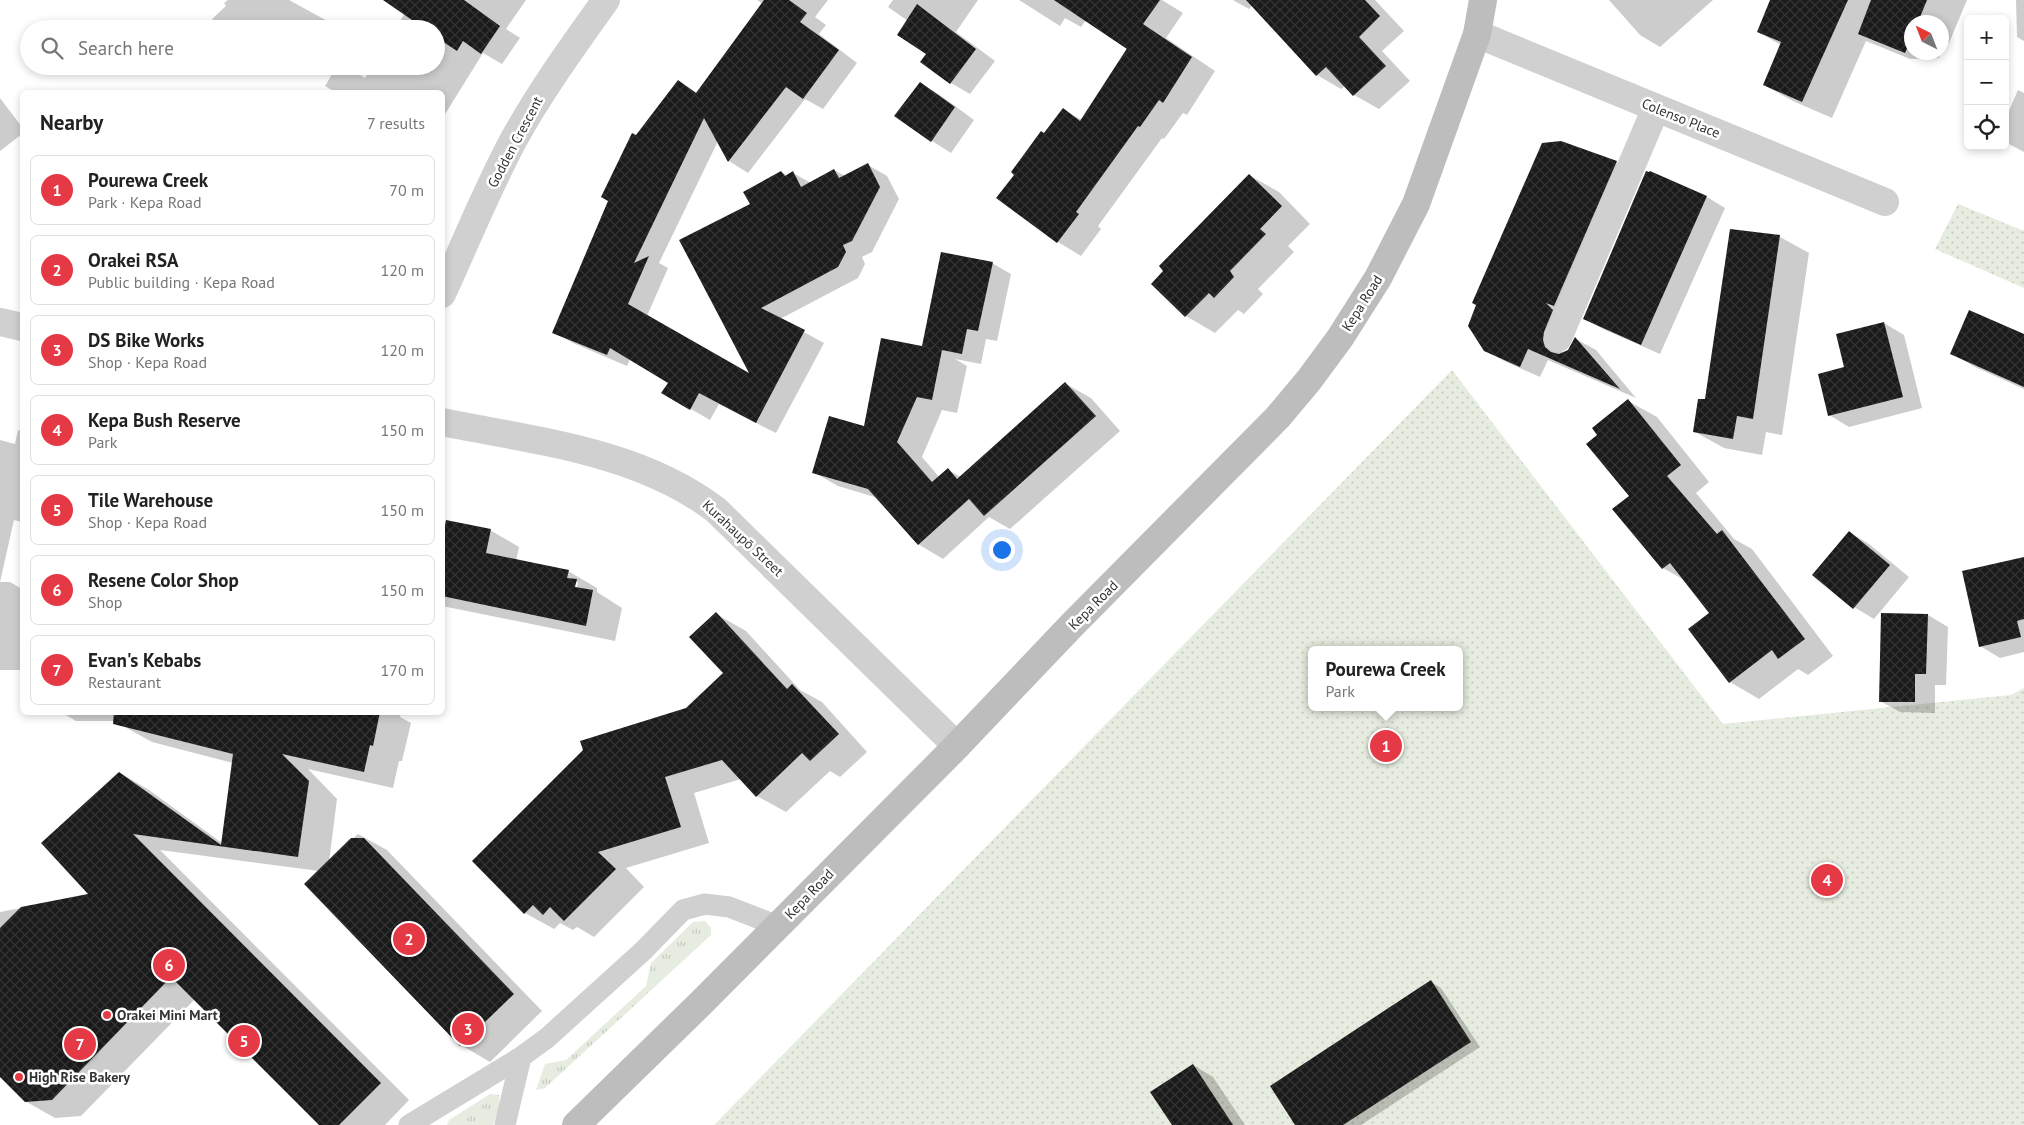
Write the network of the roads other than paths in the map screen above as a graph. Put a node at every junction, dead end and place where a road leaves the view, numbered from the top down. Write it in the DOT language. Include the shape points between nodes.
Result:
graph roads {
  1 [pos="606,0"];
  2 [pos="1483,0"];
  3 [pos="1478,34"];
  4 [pos="1656,108"];
  5 [pos="1885,202"];
  6 [pos="445,287"];
  7 [pos="0,322"];
  8 [pos="20,327"];
  9 [pos="1558,338"];
  10 [pos="445,423"];
  11 [pos="957,746"];
  12 [pos="778,926"];
  13 [pos="522,1057"];
  14 [pos="409,1125"];
  15 [pos="506,1125"];
  16 [pos="576,1125"];
  1 -- 6 [label="street, Godden Crescent" via="549,81 514,140"];
  2 -- 3 [label="main road, Kepa Road"];
  3 -- 4 [label="street, Colenso Place"];
  3 -- 11 [label="main road, Kepa Road" via="1416,204 1378,278 1340,338 1278,417"];
  4 -- 5 [label="street, Colenso Place"];
  4 -- 9 [label="street"];
  7 -- 8 [label="street"];
  10 -- 11 [label="street, Kurahaupō Street" via="604,456 645,470 696,495 716,510"];
  11 -- 12 [label="main road, Kepa Road"];
  12 -- 13 [label="lane" via="729,907 705,904 683,910 598,992"];
  12 -- 16 [label="main road, Kepa Road"];
  13 -- 14 [label="lane"];
  13 -- 15 [label="lane"];
}
